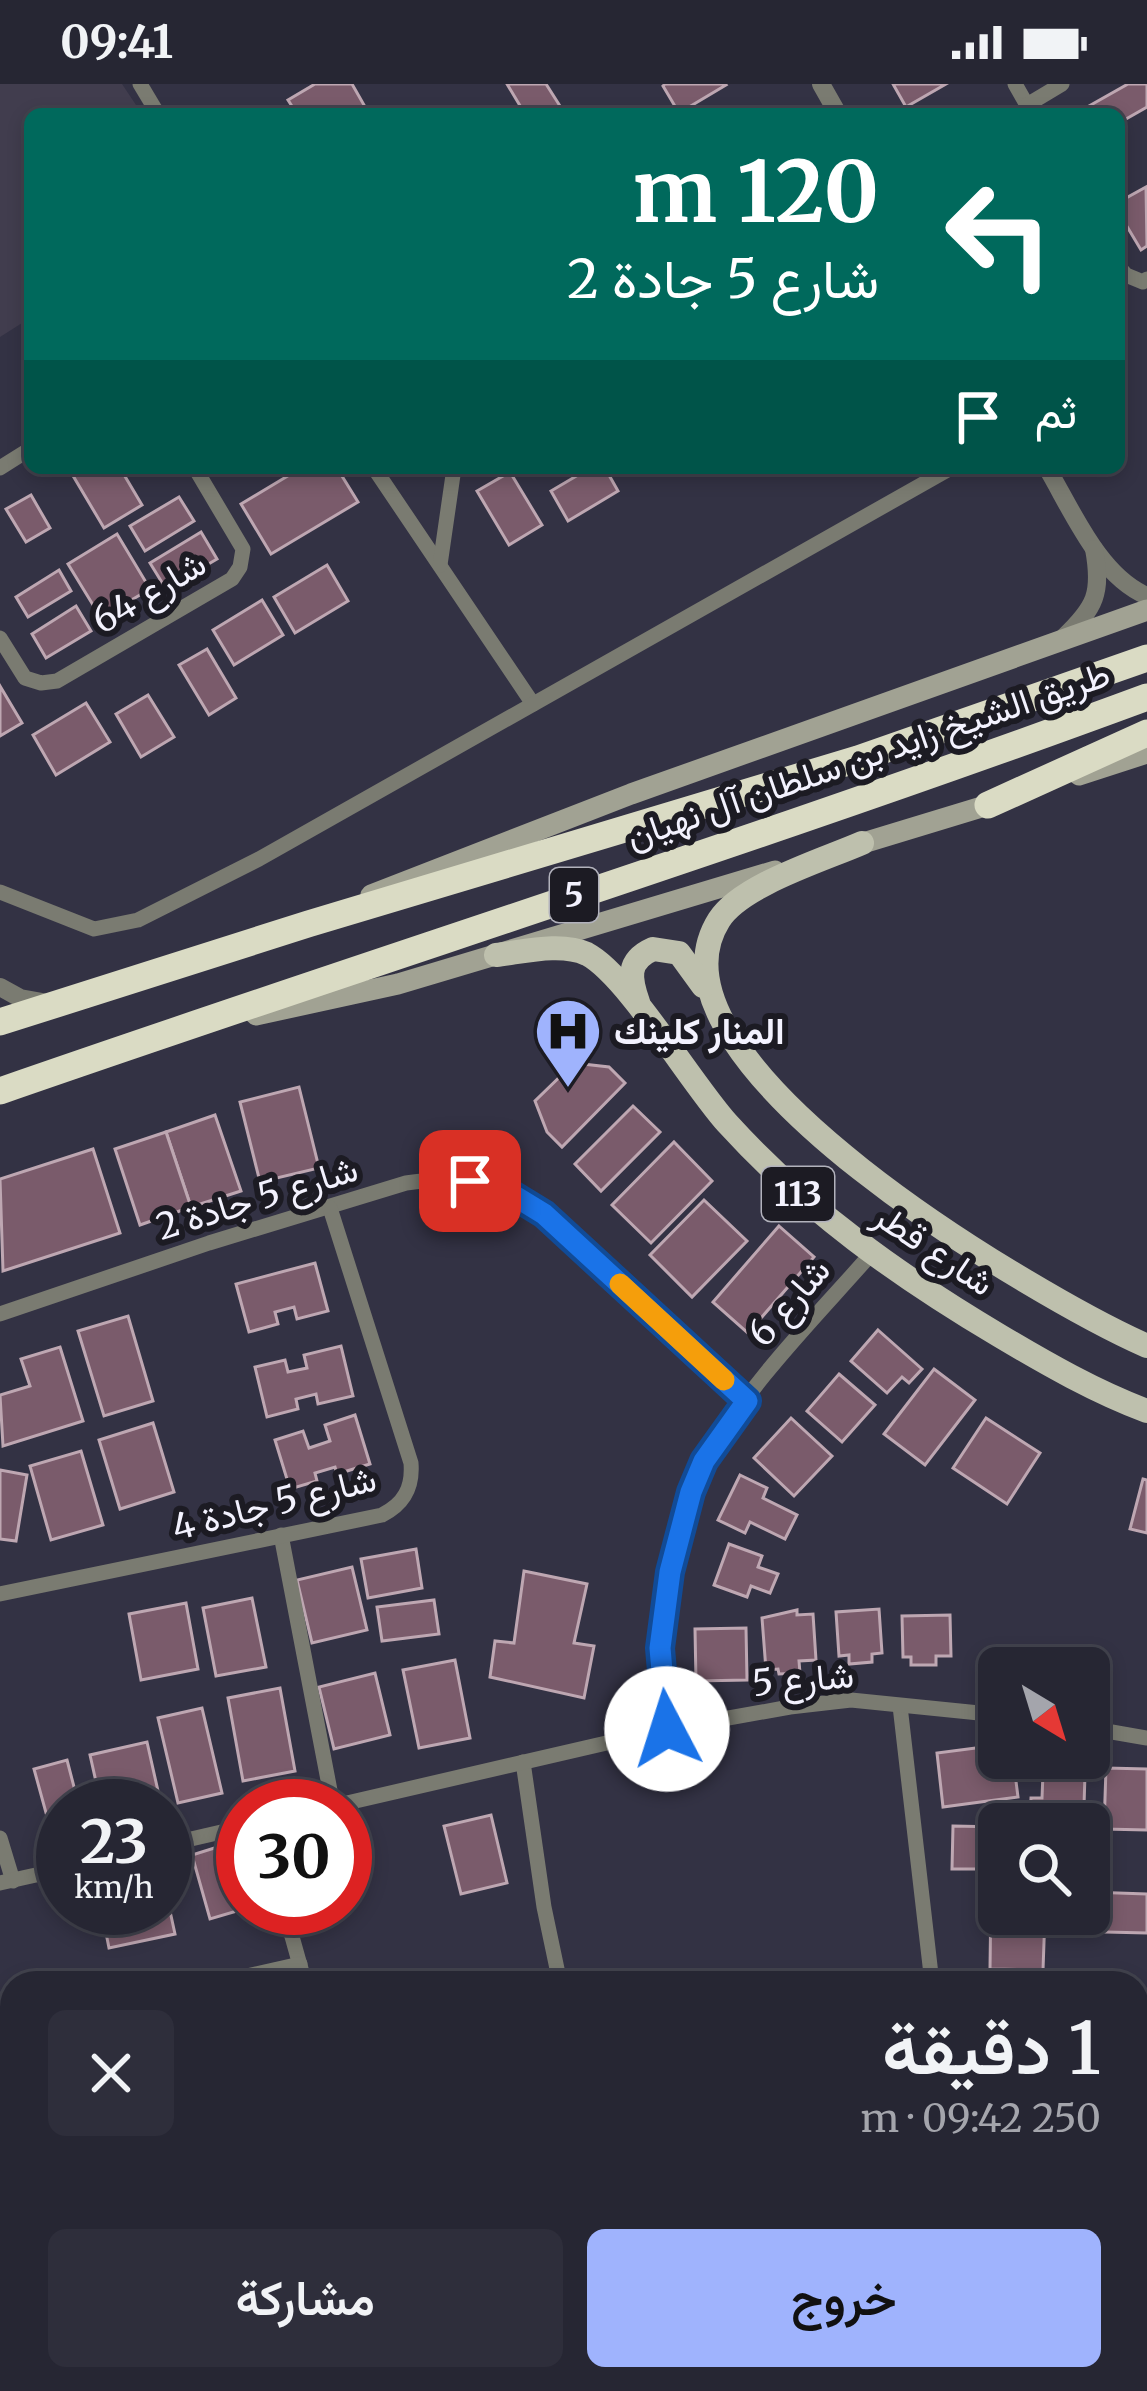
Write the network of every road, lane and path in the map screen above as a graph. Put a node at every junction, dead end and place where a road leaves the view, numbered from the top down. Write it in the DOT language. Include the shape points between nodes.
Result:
graph roads {
  1 [pos="1062,84"];
  2 [pos="1031,108"];
  3 [pos="199,474"];
  4 [pos="378,474"];
  5 [pos="453,474"];
  6 [pos="940,474"];
  7 [pos="1051,474"];
  8 [pos="1093,544"];
  9 [pos="440,565"];
  10 [pos="1147,596"];
  11 [pos="1147,610"];
  12 [pos="0,638"];
  13 [pos="1064,638"];
  14 [pos="1147,658"];
  15 [pos="1147,697"];
  16 [pos="533,704"];
  17 [pos="1147,734"];
  18 [pos="1147,753"];
  19 [pos="988,805"];
  20 [pos="862,843"];
  21 [pos="0,892"];
  22 [pos="308,925"];
  23 [pos="496,955"];
  24 [pos="0,987"];
  25 [pos="707,993"];
  26 [pos="58,1003"];
  27 [pos="642,1011"];
  28 [pos="0,1022"];
  29 [pos="155,1037"];
  30 [pos="0,1091"];
  31 [pos="329,1208"];
  32 [pos="871,1254"];
  33 [pos="0,1314"];
  34 [pos="1147,1346"];
  35 [pos="747,1401"];
  36 [pos="1147,1411"];
  37 [pos="281,1535"];
  38 [pos="0,1594"];
  39 [pos="900,1706"];
  40 [pos="978,1713"];
  41 [pos="667,1729"];
  42 [pos="1110,1732"];
  43 [pos="1147,1738"];
  44 [pos="523,1762"];
  45 [pos="328,1779"];
  46 [pos="372,1797"];
  47 [pos="0,1838"];
  48 [pos="36,1875"];
  49 [pos="6,1882"];
  50 [pos="292,1935"];
  51 [pos="300,1964"];
  52 [pos="269,1971"];
  53 [pos="302,1971"];
  54 [pos="557,1971"];
  55 [pos="931,1971"];
  1 -- 2 [label="street"];
  3 -- 12 [label="street, شارع 64" via="243,549 232,579 56,681 25,678"];
  4 -- 9 [label="street"];
  5 -- 9 [label="street"];
  6 -- 16 [label="street"];
  7 -- 8 [label="street"];
  8 -- 10 [label="street"];
  8 -- 13 [label="street" via="1095,600"];
  9 -- 16 [label="street"];
  11 -- 13 [label="main road"];
  13 -- 22 [label="main road" via="421,873"];
  14 -- 22 [label="highway, طريق الشيخ زايد بن سلطان آل نهيان / 5" via="858,759"];
  15 -- 29 [label="highway, طريق الشيخ زايد بن سلطان آل نهيان / 5"];
  16 -- 21 [label="street" via="138,920 94,929"];
  17 -- 19 [label="highway"];
  18 -- 19 [label="main road"];
  19 -- 20 [label="main road"];
  20 -- 23 [label="main road"];
  20 -- 25 [label="main road" via="734,904 712,937"];
  22 -- 26 [label="highway, طريق الشيخ زايد بن سلطان آل نهيان / 5"];
  23 -- 27 [label="main road, شارع قطر / 113" via="574,950 605,968"];
  23 -- 29 [label="main road"];
  24 -- 26 [label="street"];
  25 -- 27 [label="main road, شارع قطر" via="679,952 652,950 632,971"];
  25 -- 34 [label="main road, شارع قطر / 113" via="766,1081 864,1173 984,1258"];
  26 -- 28 [label="highway, طريق الشيخ زايد بن سلطان آل نهيان / 5"];
  27 -- 32 [label="main road, شارع قطر / 113" via="725,1121"];
  29 -- 30 [label="highway, طريق الشيخ زايد بن سلطان آل نهيان / 5"];
  31 -- 33 [label="street, شارع 5 جادة 2"];
  31 -- 35 [label="street, شارع 5 جادة 2" via="432,1179 508,1192 544,1214"];
  31 -- 37 [label="street, شارع 5 جادة 4" via="411,1481 382,1515"];
  32 -- 35 [label="street, شارع 6"];
  32 -- 36 [label="main road, شارع قطر / 113" via="1052,1366"];
  35 -- 41 [label="street, شارع 6" via="704,1461 670,1572 660,1648"];
  37 -- 38 [label="street, شارع 5 جادة 4"];
  37 -- 45 [label="street"];
  39 -- 40 [label="street, شارع 5"];
  39 -- 41 [label="street, شارع 5" via="790,1706"];
  39 -- 55 [label="street"];
  41 -- 44 [label="street, شارع 5"];
  42 -- 43 [label="street"];
  44 -- 46 [label="street, شارع 5"];
  44 -- 54 [label="street"];
  47 -- 49 [label="street"];
  48 -- 49 [label="street"];
  50 -- 51 [label="street"];
  51 -- 52 [label="street"];
  51 -- 53 [label="street"];
}
